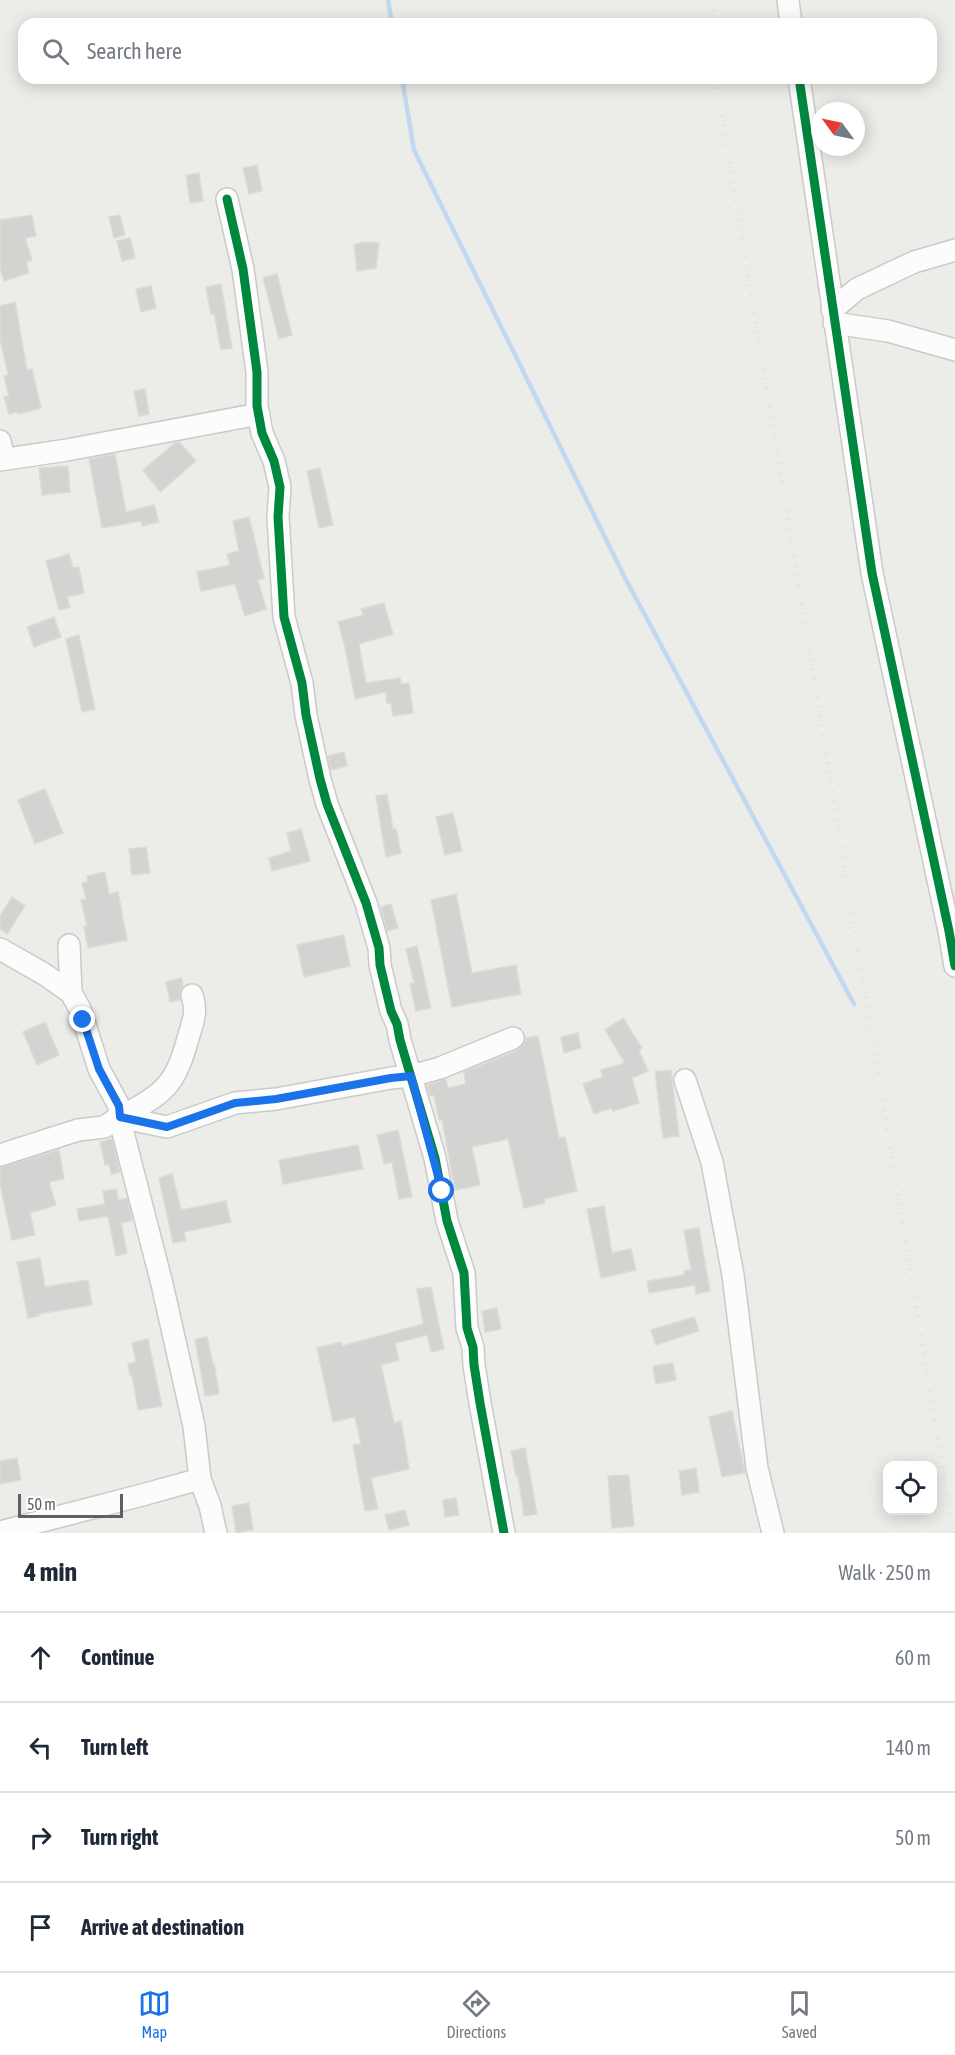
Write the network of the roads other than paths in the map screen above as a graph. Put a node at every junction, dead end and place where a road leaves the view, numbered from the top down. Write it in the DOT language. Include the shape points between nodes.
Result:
graph roads {
  1 [pos="788,0"];
  2 [pos="790,18"];
  3 [pos="800,84"];
  4 [pos="227,199"];
  5 [pos="955,250"];
  6 [pos="833,317"];
  7 [pos="955,350"];
  8 [pos="259,414"];
  9 [pos="1,453"];
  10 [pos="69,945"];
  11 [pos="0,949"];
  12 [pos="955,966"];
  13 [pos="71,993"];
  14 [pos="192,995"];
  15 [pos="513,1038"];
  16 [pos="411,1076"];
  17 [pos="685,1080"];
  18 [pos="120,1117"];
  19 [pos="0,1155"];
  20 [pos="200,1479"];
  21 [pos="0,1532"];
  22 [pos="216,1533"];
  23 [pos="504,1533"];
  24 [pos="773,1533"];
  1 -- 2 [label="street"];
  3 -- 6 [label="street"];
  4 -- 8 [label="street" via="243,268"];
  5 -- 6 [label="street" via="914,262 857,289"];
  6 -- 7 [label="street"];
  6 -- 12 [label="street" via="872,573"];
  8 -- 9 [label="street" via="67,450"];
  8 -- 16 [label="street" via="261,433 280,487 284,617 302,683 320,779 366,903"];
  10 -- 13 [label="street"];
  11 -- 13 [label="street"];
  13 -- 18 [label="street" via="99,1069 119,1106"];
  14 -- 18 [label="street" via="196,1010 175,1077 151,1100"];
  15 -- 16 [label="street"];
  16 -- 18 [label="street" via="235,1103 167,1127"];
  16 -- 23 [label="street" via="464,1273 467,1328"];
  17 -- 24 [label="street" via="712,1162 733,1275 757,1468"];
  18 -- 19 [label="street" via="104,1127 78,1130"];
  18 -- 20 [label="street" via="194,1426"];
  20 -- 21 [label="street"];
  20 -- 22 [label="street"];
}
